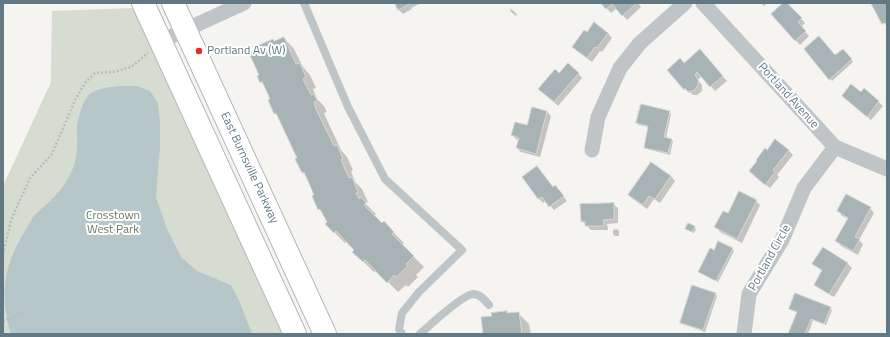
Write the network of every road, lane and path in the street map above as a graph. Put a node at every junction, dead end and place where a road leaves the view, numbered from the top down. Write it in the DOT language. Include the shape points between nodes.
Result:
graph roads {
  1 [pos="143,3"];
  2 [pos="173,3"];
  3 [pos="244,3"];
  4 [pos="304,3"];
  5 [pos="685,3"];
  6 [pos="703,3"];
  7 [pos="186,30"];
  8 [pos="155,47"];
  9 [pos="835,147"];
  10 [pos="592,150"];
  11 [pos="887,169"];
  12 [pos="3,254"];
  13 [pos="488,304"];
  14 [pos="25,313"];
  15 [pos="3,321"];
  16 [pos="294,334"];
  17 [pos="325,334"];
  18 [pos="402,334"];
  19 [pos="420,334"];
  20 [pos="744,334"];
  1 -- 8 [label="street"];
  2 -- 7 [label="street, East Burnsville Parkway"];
  3 -- 7 [label="street"];
  4 -- 18 [label="lane" via="348,107 385,179 462,250 419,292 402,313 399,329"];
  5 -- 10 [label="street" via="640,43 620,68 598,117"];
  6 -- 9 [label="street, Portland Avenue"];
  7 -- 8 [label="street"];
  7 -- 17 [label="street, East Burnsville Parkway"];
  8 -- 12 [label="path" via="131,67 95,73 86,82 76,98 52,154 30,178 11,220"];
  8 -- 16 [label="street"];
  9 -- 11 [label="street, Portland Avenue"];
  9 -- 20 [label="street, Portland Circle" via="804,188 782,240 749,294"];
  13 -- 19 [label="lane" via="483,297 474,294 466,296"];
  14 -- 15 [label="path"];
}
